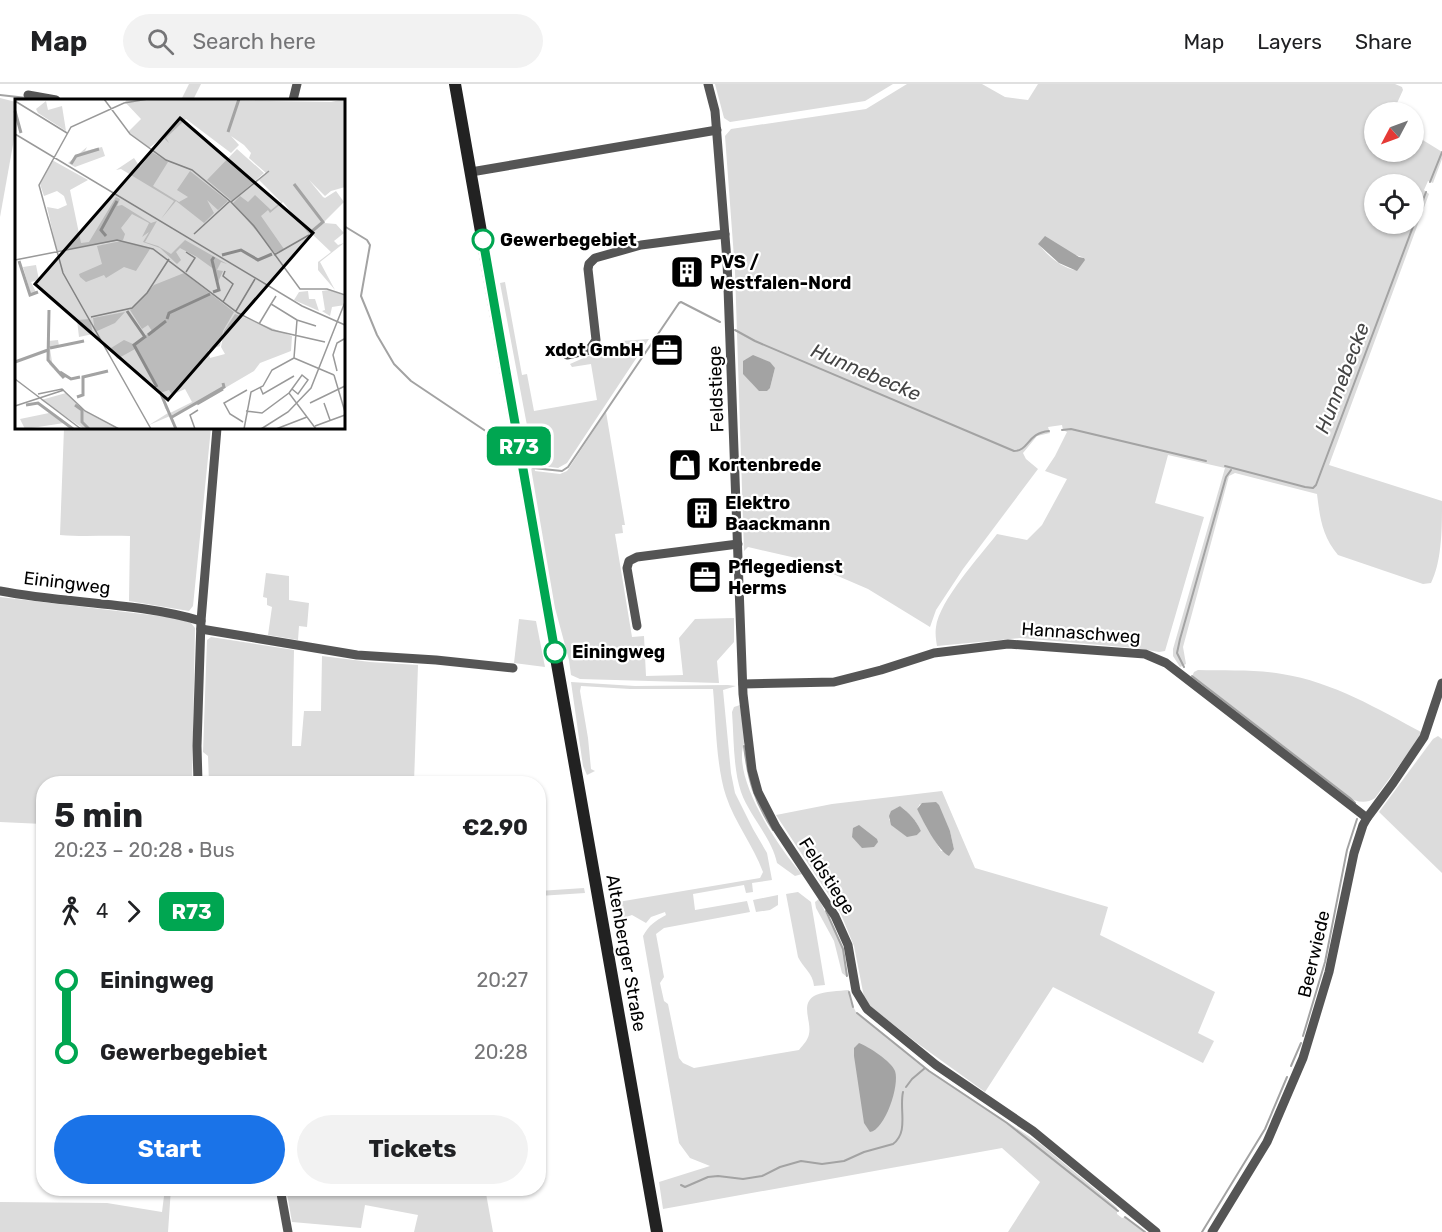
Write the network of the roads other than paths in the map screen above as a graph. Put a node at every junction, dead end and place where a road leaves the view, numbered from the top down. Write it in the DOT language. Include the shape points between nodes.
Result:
graph roads {
  1 [pos="297,84"];
  2 [pos="455,84"];
  3 [pos="708,84"];
  4 [pos="28,95"];
  5 [pos="50,99"];
  6 [pos="294,99"];
  7 [pos="717,130"];
  8 [pos="471,172"];
  9 [pos="724,234"];
  10 [pos="567,355"];
  11 [pos="217,429"];
  12 [pos="738,544"];
  13 [pos="0,591"];
  14 [pos="201,625"];
  15 [pos="637,626"];
  16 [pos="513,668"];
  17 [pos="1442,683"];
  18 [pos="743,684"];
  19 [pos="198,776"];
  20 [pos="1367,818"];
  21 [pos="281,1196"];
  22 [pos="288,1232"];
  23 [pos="657,1232"];
  24 [pos="1156,1232"];
  25 [pos="1212,1232"];
  1 -- 6 [label="street"];
  2 -- 8 [label="main road, Altenberger Straße"];
  3 -- 7 [label="street, Feldstiege"];
  4 -- 5 [label="street"];
  7 -- 8 [label="street"];
  7 -- 9 [label="street, Feldstiege"];
  8 -- 23 [label="main road, Altenberger Straße"];
  9 -- 10 [label="street" via="641,245 595,258 588,269 596,340 589,350"];
  9 -- 12 [label="street, Feldstiege"];
  11 -- 14 [label="street"];
  12 -- 15 [label="street" via="629,561"];
  12 -- 18 [label="street, Feldstiege"];
  13 -- 14 [label="street, Einingweg" via="153,609 182,615"];
  14 -- 16 [label="street, Einingweg" via="357,655"];
  14 -- 19 [label="street"];
  17 -- 20 [label="street, Beerwiede" via="1425,737"];
  18 -- 20 [label="street, Hannaschweg" via="834,682 934,653 1008,644 1145,654 1166,663"];
  18 -- 24 [label="street, Feldstiege" via="758,792 776,827 835,916 848,945 856,992 863,1004 936,1065 1033,1131"];
  20 -- 25 [label="street, Beerwiede" via="1354,853 1329,972 1303,1058 1267,1142"];
  21 -- 22 [label="street"];
}
